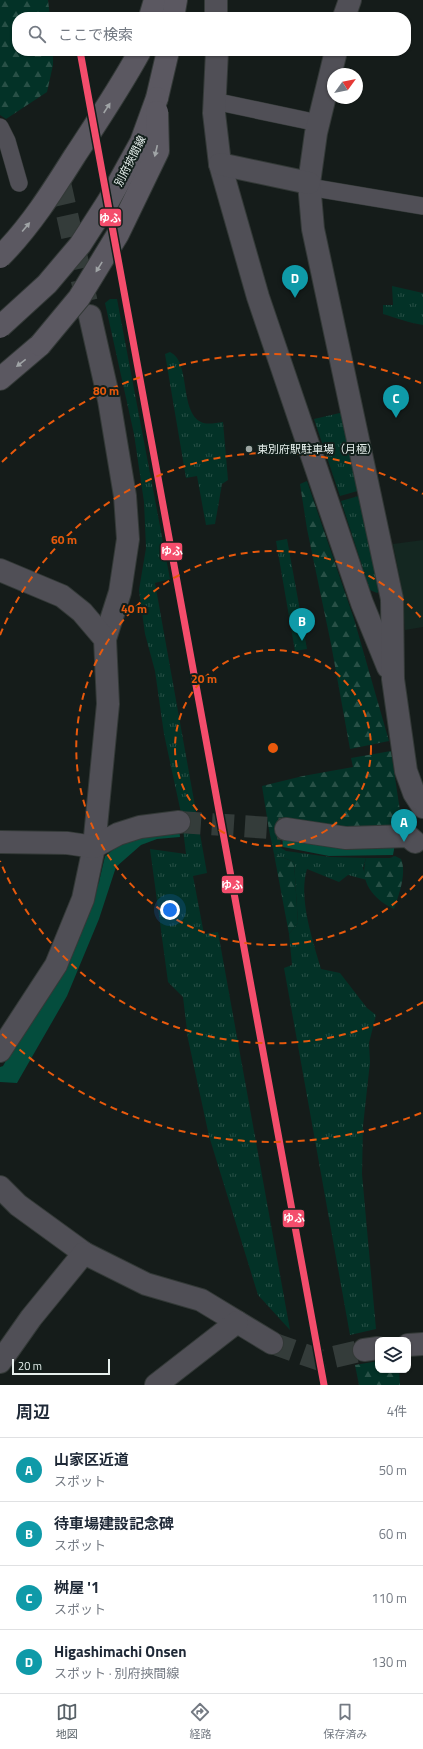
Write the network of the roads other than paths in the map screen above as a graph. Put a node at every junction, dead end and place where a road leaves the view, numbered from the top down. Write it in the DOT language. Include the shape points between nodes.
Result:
graph roads {
  1 [pos="155,0"];
  2 [pos="176,0"];
  3 [pos="216,0"];
  4 [pos="350,0"];
  5 [pos="151,12"];
  6 [pos="175,12"];
  7 [pos="216,12"];
  8 [pos="346,12"];
  9 [pos="137,56"];
  10 [pos="167,56"];
  11 [pos="217,56"];
  12 [pos="335,56"];
  13 [pos="157,98"];
  14 [pos="214,101"];
  15 [pos="318,123"];
  16 [pos="0,127"];
  17 [pos="220,164"];
  18 [pos="19,183"];
  19 [pos="309,185"];
  20 [pos="423,206"];
  21 [pos="0,257"];
  22 [pos="90,316"];
  23 [pos="0,327"];
  24 [pos="0,379"];
  25 [pos="0,570"];
  26 [pos="105,639"];
  27 [pos="393,679"];
  28 [pos="423,807"];
  29 [pos="179,822"];
  30 [pos="286,829"];
  31 [pos="0,842"];
  32 [pos="415,842"];
  33 [pos="94,847"];
  34 [pos="0,1051"];
  35 [pos="0,1187"];
  36 [pos="84,1253"];
  37 [pos="237,1322"];
  38 [pos="272,1343"];
  39 [pos="423,1344"];
  40 [pos="411,1345"];
  41 [pos="0,1362"];
  42 [pos="156,1385"];
  1 -- 5 [label="main road"];
  2 -- 6 [label="main road"];
  3 -- 7 [label="street"];
  4 -- 8 [label="street"];
  21 -- 9 [label="main road, one-way, bridge" via="47,200 107,108"];
  10 -- 13 [label="main road, 別府挾間線"];
  11 -- 14 [label="street"];
  12 -- 15 [label="street"];
  13 -- 23 [label="main road, 別府挾間線, bridge" via="141,142 109,200 80,245 46,284"];
  13 -- 24 [label="main road, one-way, bridge" via="158,151 114,240 79,298 40,346"];
  14 -- 15 [label="lane"];
  14 -- 17 [label="street"];
  15 -- 19 [label="street"];
  16 -- 18 [label="lane" via="7,141"];
  17 -- 19 [label="street"];
  17 -- 27 [label="street" via="258,297 362,603"];
  19 -- 20 [label="lane"];
  19 -- 27 [label="street" via="313,230 327,301 392,599"];
  22 -- 26 [label="street" via="109,400 125,496 128,539 120,592"];
  25 -- 26 [label="street" via="62,596 82,612"];
  26 -- 33 [label="street" via="108,704"];
  27 -- 28 [label="street" via="406,770 414,793"];
  29 -- 33 [label="street" via="140,827 118,834"];
  30 -- 32 [label="street" via="346,838 408,836"];
  31 -- 33 [label="street" via="67,843"];
  33 -- 34 [label="street" via="83,899 56,965"];
  35 -- 36 [label="street" via="18,1205"];
  36 -- 37 [label="street" via="146,1284 201,1300"];
  36 -- 41 [label="street" via="31,1318"];
  37 -- 38 [label="street"];
  37 -- 42 [label="street"];
  39 -- 40 [label="street"];
}
